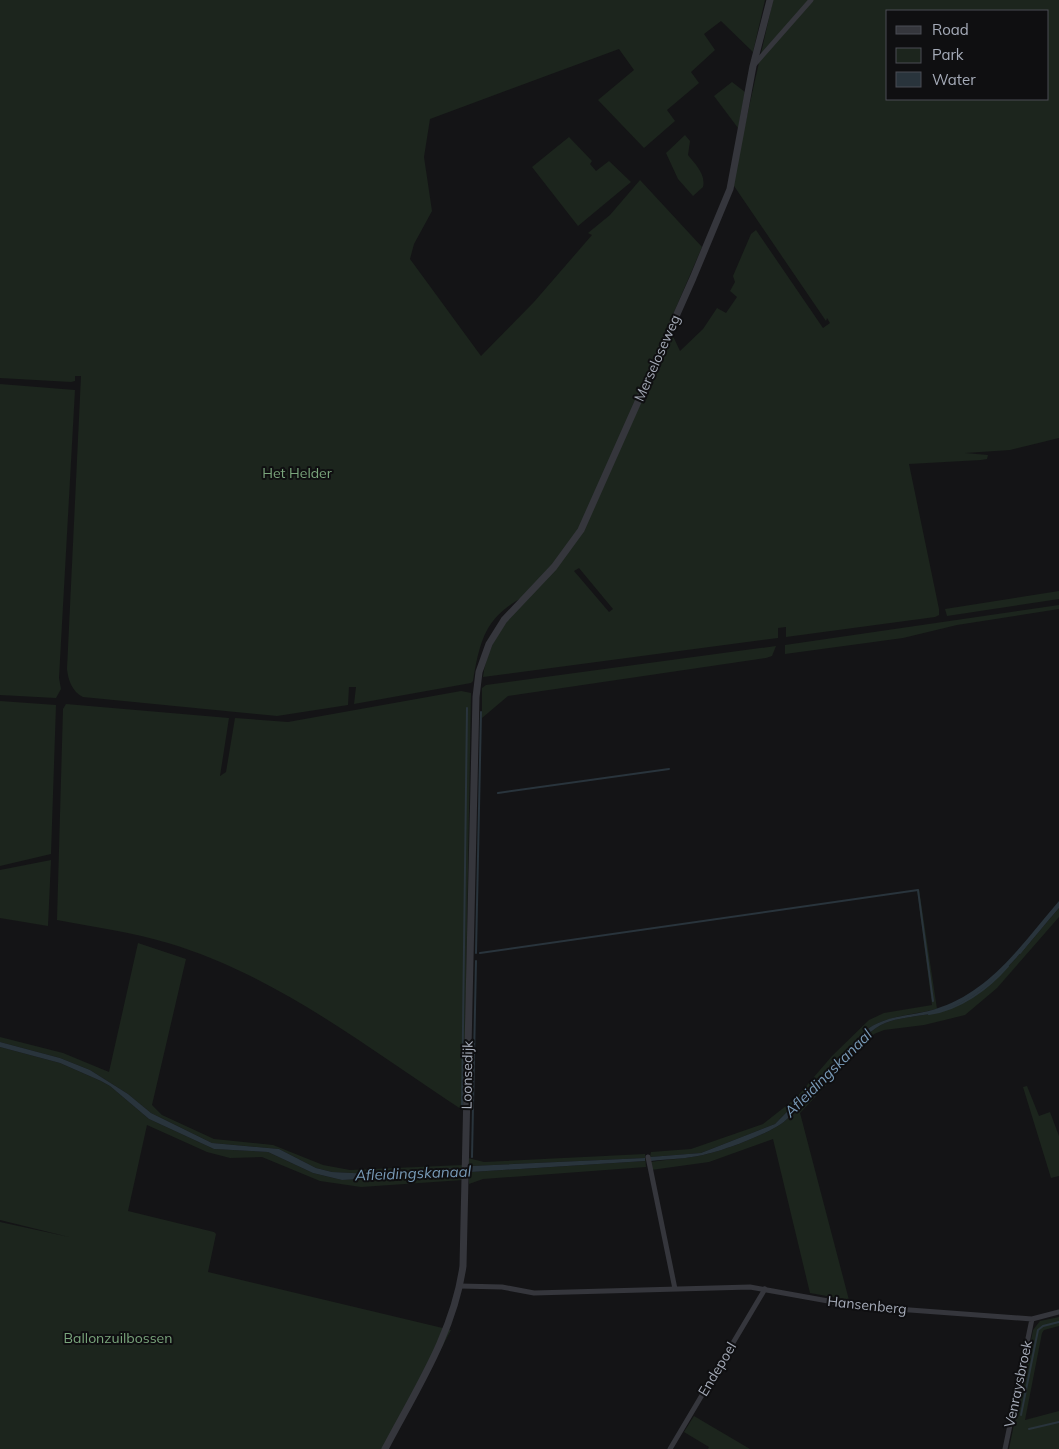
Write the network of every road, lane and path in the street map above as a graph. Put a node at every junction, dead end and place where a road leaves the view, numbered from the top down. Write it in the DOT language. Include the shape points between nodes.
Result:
graph roads {
  1 [pos="770,0"];
  2 [pos="811,0"];
  3 [pos="753,66"];
  4 [pos="477,684"];
  5 [pos="648,1157"];
  6 [pos="460,1286"];
  7 [pos="674,1289"];
  8 [pos="764,1289"];
  9 [pos="1059,1312"];
  10 [pos="1032,1319"];
  11 [pos="385,1449"];
  12 [pos="670,1449"];
  13 [pos="1004,1449"];
  1 -- 3 [label="street, Merseloseweg"];
  2 -- 3 [label="street"];
  3 -- 4 [label="street, Merseloseweg" via="730,189 581,530 504,620 489,644"];
  4 -- 6 [label="street, Loonsedijk"];
  5 -- 7 [label="street"];
  6 -- 7 [label="street, Hansenberg" via="502,1287 534,1293"];
  6 -- 11 [label="street, Loonsedijk" via="445,1334"];
  7 -- 8 [label="street, Hansenberg"];
  8 -- 10 [label="street, Hansenberg" via="856,1306"];
  8 -- 12 [label="street, Endepoel"];
  9 -- 10 [label="street, Hansenberg"];
  10 -- 13 [label="street, Venraysbroek"];
}
